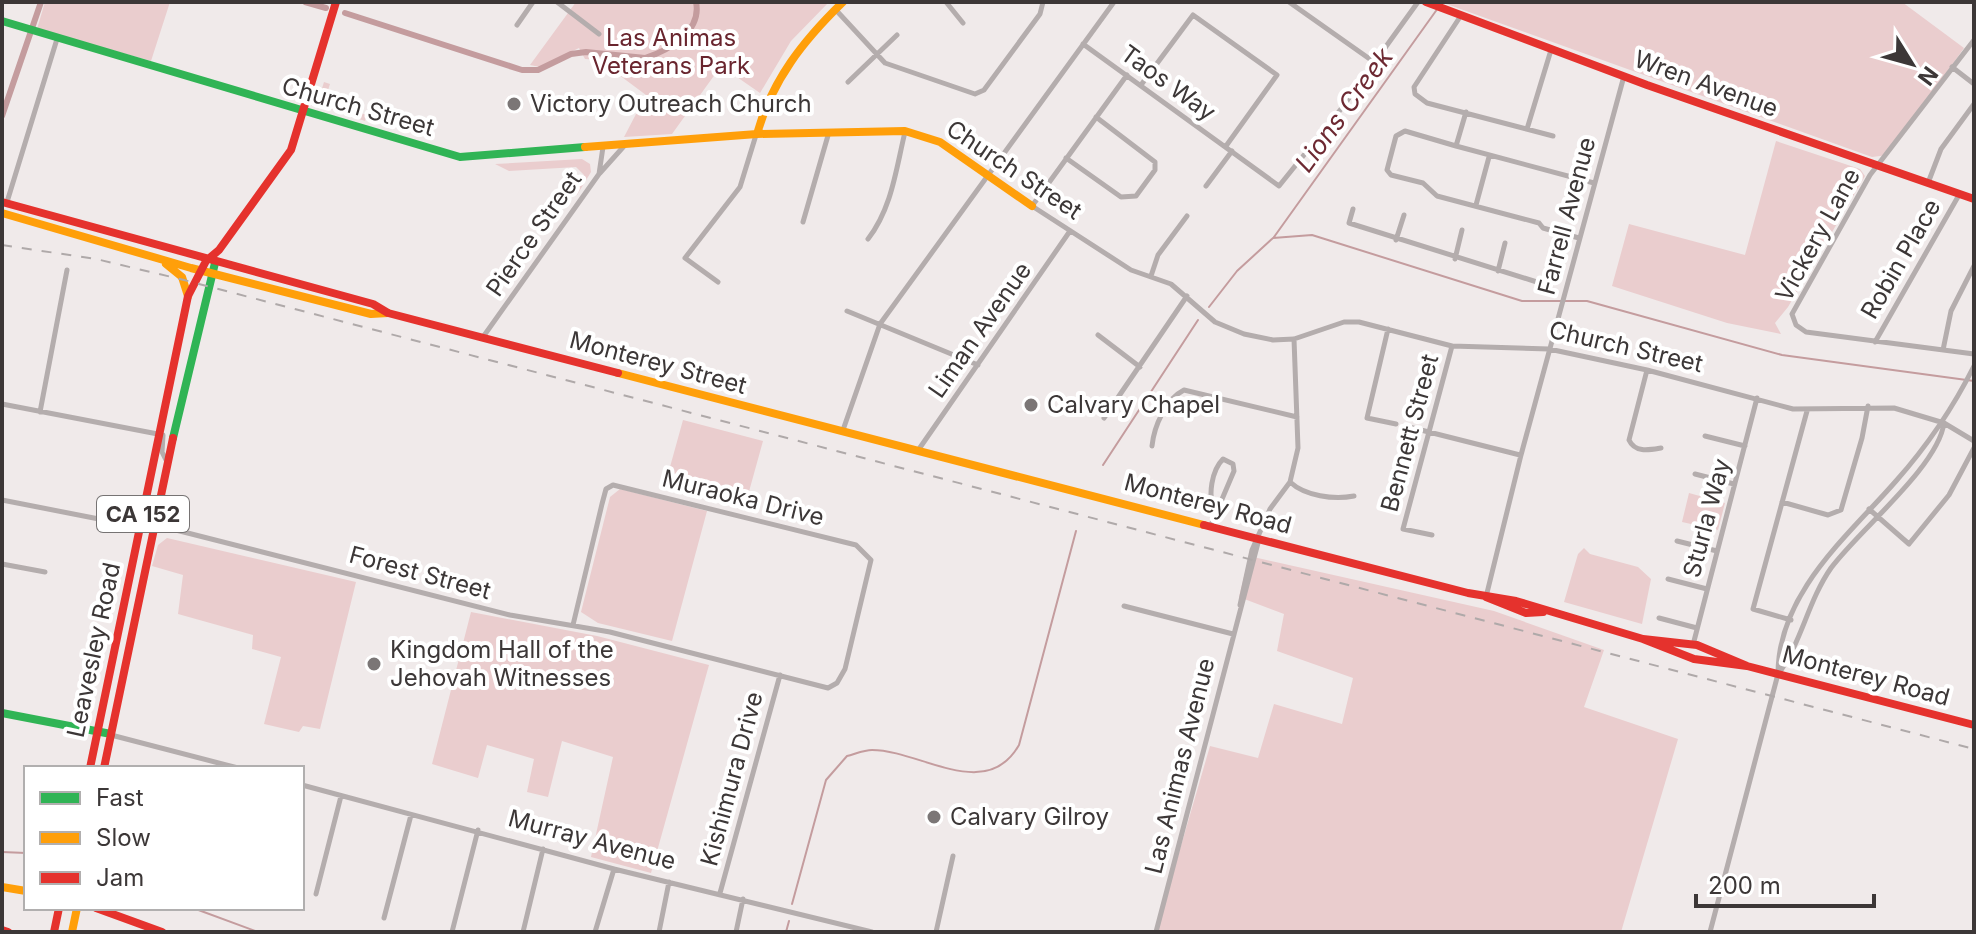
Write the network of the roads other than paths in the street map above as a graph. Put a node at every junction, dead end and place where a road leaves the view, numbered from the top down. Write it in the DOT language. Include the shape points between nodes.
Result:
graph roads {
  1 [pos="336,2"];
  2 [pos="533,2"];
  3 [pos="557,2"];
  4 [pos="843,2"];
  5 [pos="946,2"];
  6 [pos="1043,2"];
  7 [pos="1114,2"];
  8 [pos="1289,2"];
  9 [pos="1418,2"];
  10 [pos="1428,3"];
  11 [pos="835,9"];
  12 [pos="1460,17"];
  13 [pos="2,21"];
  14 [pos="963,23"];
  15 [pos="517,25"];
  16 [pos="599,34"];
  17 [pos="897,35"];
  18 [pos="57,39"];
  19 [pos="1974,40"];
  20 [pos="1083,44"];
  21 [pos="1551,50"];
  22 [pos="875,54"];
  23 [pos="1374,62"];
  24 [pos="1952,67"];
  25 [pos="1127,75"];
  26 [pos="1624,76"];
  27 [pos="848,82"];
  28 [pos="1974,84"];
  29 [pos="1141,85"];
  30 [pos="1974,104"];
  31 [pos="1466,112"];
  32 [pos="304,113"];
  33 [pos="1096,117"];
  34 [pos="1527,129"];
  35 [pos="829,131"];
  36 [pos="905,131"];
  37 [pos="757,134"];
  38 [pos="1553,136"];
  39 [pos="626,145"];
  40 [pos="1226,146"];
  41 [pos="1456,146"];
  42 [pos="603,147"];
  43 [pos="1232,151"];
  44 [pos="1489,157"];
  45 [pos="1066,158"];
  46 [pos="1877,166"];
  47 [pos="599,174"];
  48 [pos="987,174"];
  49 [pos="1594,183"];
  50 [pos="1928,183"];
  51 [pos="1206,186"];
  52 [pos="1959,194"];
  53 [pos="1974,199"];
  54 [pos="1476,205"];
  55 [pos="1032,206"];
  56 [pos="3,208"];
  57 [pos="1353,209"];
  58 [pos="1404,215"];
  59 [pos="1187,216"];
  60 [pos="803,222"];
  61 [pos="1462,230"];
  62 [pos="1070,231"];
  63 [pos="1560,234"];
  64 [pos="1579,238"];
  65 [pos="868,239"];
  66 [pos="1396,240"];
  67 [pos="1505,243"];
  68 [pos="150,257"];
  69 [pos="1455,259"];
  70 [pos="210,262"];
  71 [pos="1974,266"];
  72 [pos="67,270"];
  73 [pos="200,270"];
  74 [pos="1498,271"];
  75 [pos="212,274"];
  76 [pos="1151,276"];
  77 [pos="718,282"];
  78 [pos="188,296"];
  79 [pos="1187,296"];
  80 [pos="847,311"];
  81 [pos="388,313"];
  82 [pos="880,324"];
  83 [pos="1388,329"];
  84 [pos="1098,335"];
  85 [pos="482,338"];
  86 [pos="1294,339"];
  87 [pos="1875,342"];
  88 [pos="1452,346"];
  89 [pos="1549,349"];
  90 [pos="1943,350"];
  91 [pos="1974,354"];
  92 [pos="978,365"];
  93 [pos="1974,366"];
  94 [pos="1140,367"];
  95 [pos="1647,370"];
  96 [pos="1757,398"];
  97 [pos="2,404"];
  98 [pos="1868,406"];
  99 [pos="1807,411"];
  100 [pos="40,412"];
  101 [pos="1297,417"];
  102 [pos="1104,418"];
  103 [pos="1944,423"];
  104 [pos="1396,424"];
  105 [pos="1405,426"];
  106 [pos="843,430"];
  107 [pos="1429,432"];
  108 [pos="159,434"];
  109 [pos="1705,436"];
  110 [pos="1974,441"];
  111 [pos="1152,446"];
  112 [pos="1745,446"];
  113 [pos="1661,448"];
  114 [pos="1974,448"];
  115 [pos="919,449"];
  116 [pos="1521,455"];
  117 [pos="168,462"];
  118 [pos="1695,474"];
  119 [pos="1290,482"];
  120 [pos="1734,484"];
  121 [pos="1354,496"];
  122 [pos="2,500"];
  123 [pos="1782,502"];
  124 [pos="1869,509"];
  125 [pos="1215,511"];
  126 [pos="1877,516"];
  127 [pos="141,524"];
  128 [pos="154,525"];
  129 [pos="1211,525"];
  130 [pos="1432,535"];
  131 [pos="1260,538"];
  132 [pos="1677,541"];
  133 [pos="1717,551"];
  134 [pos="2,564"];
  135 [pos="45,572"];
  136 [pos="1668,579"];
  137 [pos="1707,589"];
  138 [pos="1486,597"];
  139 [pos="1124,606"];
  140 [pos="1659,618"];
  141 [pos="1791,620"];
  142 [pos="573,625"];
  143 [pos="1697,628"];
  144 [pos="1233,634"];
  145 [pos="1643,639"];
  146 [pos="1692,647"];
  147 [pos="1747,666"];
  148 [pos="1778,674"];
  149 [pos="780,675"];
  150 [pos="828,688"];
  151 [pos="2,713"];
  152 [pos="1974,725"];
  153 [pos="98,732"];
  154 [pos="111,734"];
  155 [pos="90,766"];
  156 [pos="104,766"];
  157 [pos="231,766"];
  158 [pos="304,786"];
  159 [pos="341,796"];
  160 [pos="411,815"];
  161 [pos="478,830"];
  162 [pos="543,849"];
  163 [pos="953,856"];
  164 [pos="614,869"];
  165 [pos="669,882"];
  166 [pos="720,893"];
  167 [pos="316,894"];
  168 [pos="743,899"];
  169 [pos="59,910"];
  170 [pos="77,910"];
  171 [pos="102,910"];
  172 [pos="384,918"];
  173 [pos="2,930"];
  174 [pos="8,932"];
  175 [pos="54,932"];
  176 [pos="72,932"];
  177 [pos="162,932"];
  178 [pos="452,932"];
  179 [pos="523,932"];
  180 [pos="595,932"];
  181 [pos="659,932"];
  182 [pos="736,932"];
  183 [pos="872,932"];
  184 [pos="936,932"];
  185 [pos="1156,932"];
  186 [pos="1710,932"];
  1 -- 32 [label="main road"];
  2 -- 15 [label="street"];
  3 -- 16 [label="street"];
  4 -- 11 [label="main road"];
  5 -- 14 [label="street"];
  6 -- 22 [label="street" via="1003,65 975,94 894,68"];
  7 -- 20 [label="street"];
  8 -- 23 [label="street"];
  9 -- 23 [label="street"];
  10 -- 12 [label="main road, Wren Avenue"];
  11 -- 22 [label="street"];
  11 -- 37 [label="main road" via="784,67"];
  12 -- 21 [label="main road, Wren Avenue"];
  12 -- 31 [label="street" via="1414,87 1419,99"];
  13 -- 18 [label="main road, Church Street"];
  17 -- 22 [label="street"];
  18 -- 32 [label="main road, Church Street"];
  18 -- 56 [label="street"];
  19 -- 24 [label="street, Vickery Lane"];
  20 -- 25 [label="street, Taos Way"];
  20 -- 48 [label="street"];
  21 -- 26 [label="main road, Wren Avenue"];
  21 -- 34 [label="street"];
  22 -- 27 [label="street"];
  23 -- 43 [label="street, Taos Way" via="1279,186"];
  24 -- 28 [label="street"];
  24 -- 46 [label="street, Vickery Lane"];
  25 -- 29 [label="street, Taos Way"];
  25 -- 33 [label="street"];
  26 -- 46 [label="main road, Wren Avenue"];
  26 -- 49 [label="street, Farrell Avenue"];
  29 -- 40 [label="street, Taos Way"];
  29 -- 40 [label="street" via="1193,15 1277,75"];
  30 -- 50 [label="street" via="1941,149"];
  31 -- 34 [label="street"];
  31 -- 41 [label="street"];
  32 -- 42 [label="main road, Church Street" via="460,157"];
  32 -- 70 [label="main road" via="291,150"];
  33 -- 45 [label="street"];
  33 -- 45 [label="street" via="1155,162 1136,196 1121,197"];
  34 -- 38 [label="street"];
  35 -- 36 [label="main road, Church Street"];
  35 -- 37 [label="main road, Church Street"];
  35 -- 60 [label="street"];
  36 -- 48 [label="main road, Church Street" via="940,142"];
  36 -- 65 [label="street" via="885,213"];
  37 -- 39 [label="main road, Church Street"];
  37 -- 77 [label="street" via="740,187 685,258"];
  39 -- 42 [label="main road, Church Street"];
  39 -- 47 [label="street"];
  40 -- 43 [label="street, Taos Way"];
  41 -- 44 [label="street"];
  41 -- 54 [label="street" via="1405,131 1396,136 1387,170 1423,183 1437,196"];
  42 -- 47 [label="street, Pierce Street"];
  43 -- 51 [label="street"];
  44 -- 49 [label="street"];
  44 -- 54 [label="street"];
  45 -- 55 [label="street"];
  46 -- 50 [label="main road, Wren Avenue"];
  46 -- 87 [label="street, Vickery Lane" via="1795,306 1794,321 1806,332"];
  47 -- 85 [label="street, Pierce Street"];
  48 -- 55 [label="main road, Church Street"];
  48 -- 82 [label="street"];
  49 -- 64 [label="street, Farrell Avenue"];
  50 -- 52 [label="main road, Wren Avenue"];
  52 -- 53 [label="main road, Wren Avenue"];
  52 -- 87 [label="street, Robin Place"];
  54 -- 63 [label="street"];
  55 -- 62 [label="street, Church Street"];
  56 -- 68 [label="main road, Monterey Street"];
  56 -- 70 [label="main road, Monterey Street"];
  57 -- 66 [label="street" via="1349,223"];
  58 -- 66 [label="street"];
  59 -- 76 [label="street" via="1158,255"];
  61 -- 69 [label="street"];
  62 -- 76 [label="street, Church Street" via="1131,270"];
  62 -- 92 [label="street, Liman Avenue"];
  63 -- 64 [label="street"];
  63 -- 74 [label="street" via="1548,275 1540,283"];
  64 -- 89 [label="street, Farrell Avenue"];
  66 -- 69 [label="street"];
  67 -- 74 [label="street"];
  68 -- 73 [label="main road, Monterey Street"];
  68 -- 78 [label="main road" via="179,274"];
  69 -- 74 [label="street"];
  70 -- 73 [label="main road, Leavesley Road"];
  70 -- 75 [label="main road, Leavesley Road / CA 152"];
  70 -- 81 [label="main road, Monterey Street" via="373,304"];
  71 -- 90 [label="street" via="1951,311"];
  72 -- 100 [label="street"];
  73 -- 75 [label="main road, Monterey Street"];
  73 -- 78 [label="main road, Leavesley Road"];
  75 -- 81 [label="main road, Monterey Street" via="371,314"];
  75 -- 117 [label="main road, Leavesley Road / CA 152"];
  76 -- 79 [label="street, Church Street"];
  78 -- 108 [label="main road, Leavesley Road / CA 152"];
  79 -- 86 [label="street, Church Street" via="1215,322 1273,340"];
  79 -- 94 [label="street"];
  80 -- 82 [label="street"];
  81 -- 85 [label="main road, Monterey Street"];
  82 -- 92 [label="street"];
  82 -- 106 [label="street"];
  83 -- 86 [label="street, Church Street" via="1344,322"];
  83 -- 88 [label="street, Church Street"];
  83 -- 104 [label="street" via="1367,418"];
  84 -- 94 [label="street"];
  85 -- 106 [label="main road, Monterey Street"];
  86 -- 101 [label="street"];
  87 -- 90 [label="street"];
  88 -- 89 [label="street, Church Street"];
  88 -- 107 [label="street, Bennett Street"];
  89 -- 95 [label="street, Church Street"];
  89 -- 116 [label="street, Farrell Avenue"];
  90 -- 91 [label="street"];
  92 -- 115 [label="street, Liman Avenue"];
  93 -- 103 [label="street"];
  94 -- 102 [label="street"];
  95 -- 96 [label="street, Church Street"];
  95 -- 113 [label="street" via="1629,440 1645,451"];
  96 -- 99 [label="street, Church Street"];
  96 -- 112 [label="street, Sturla Way"];
  97 -- 100 [label="street"];
  98 -- 99 [label="street, Church Street"];
  98 -- 103 [label="street, Church Street" via="1915,412"];
  98 -- 123 [label="street" via="1841,510 1828,515"];
  99 -- 123 [label="street"];
  100 -- 108 [label="street"];
  101 -- 111 [label="street" via="1184,390 1154,428"];
  101 -- 119 [label="street" via="1298,448"];
  103 -- 110 [label="street, Church Street"];
  103 -- 124 [label="street"];
  103 -- 126 [label="street" via="1943,434 1925,460"];
  105 -- 107 [label="street"];
  106 -- 115 [label="main road, Monterey Street"];
  107 -- 116 [label="street"];
  107 -- 130 [label="street, Bennett Street" via="1403,529"];
  108 -- 117 [label="street" via="164,436 162,452"];
  108 -- 127 [label="main road, Leavesley Road / CA 152"];
  109 -- 112 [label="street"];
  112 -- 120 [label="street, Sturla Way"];
  114 -- 126 [label="street" via="1956,484 1909,544"];
  115 -- 129 [label="main road, Monterey Road"];
  116 -- 138 [label="street, Farrell Avenue"];
  117 -- 128 [label="main road, Leavesley Road / CA 152"];
  118 -- 120 [label="street"];
  119 -- 121 [label="street" via="1340,499"];
  119 -- 131 [label="street, Las Animas Avenue" via="1270,509"];
  120 -- 133 [label="street, Sturla Way"];
  122 -- 127 [label="street, Forest Street"];
  123 -- 141 [label="street" via="1753,609"];
  124 -- 126 [label="street"];
  124 -- 141 [label="street" via="1821,564"];
  125 -- 125 [label="street" via="1234,471 1223,459 1210,497"];
  125 -- 129 [label="street"];
  126 -- 148 [label="street" via="1830,570"];
  127 -- 128 [label="street, Forest Street"];
  127 -- 153 [label="main road, Leavesley Road / CA 152"];
  128 -- 142 [label="street, Forest Street" via="510,615"];
  128 -- 154 [label="main road, Leavesley Road / CA 152"];
  129 -- 131 [label="main road, Monterey Road"];
  131 -- 138 [label="main road, Monterey Road"];
  131 -- 144 [label="street, Las Animas Avenue" via="1252,550"];
  132 -- 133 [label="street"];
  133 -- 137 [label="street, Sturla Way"];
  134 -- 135 [label="street"];
  136 -- 137 [label="street"];
  137 -- 143 [label="street, Sturla Way"];
  138 -- 145 [label="main road, Monterey Road" via="1526,613 1543,612"];
  139 -- 144 [label="street"];
  140 -- 143 [label="street"];
  141 -- 148 [label="street" via="1778,655"];
  142 -- 149 [label="street, Forest Street"];
  142 -- 150 [label="street, Muraoka Drive" via="606,489 613,485 793,528 864,550 871,567 842,677"];
  143 -- 146 [label="street, Sturla Way"];
  144 -- 185 [label="street, Las Animas Avenue"];
  145 -- 146 [label="main road, Monterey Road"];
  145 -- 147 [label="main road, Monterey Road" via="1657,647"];
  146 -- 147 [label="main road, Monterey Road"];
  147 -- 148 [label="main road, Monterey Road"];
  148 -- 152 [label="main road, Monterey Road"];
  148 -- 186 [label="street"];
  149 -- 150 [label="street, Forest Street"];
  149 -- 166 [label="street, Kishimura Drive"];
  151 -- 153 [label="main road"];
  153 -- 154 [label="main road"];
  153 -- 155 [label="main road, Leavesley Road / CA 152"];
  154 -- 156 [label="main road, Leavesley Road / CA 152"];
  154 -- 157 [label="street"];
  158 -- 159 [label="street, Murray Avenue"];
  159 -- 160 [label="street, Murray Avenue"];
  159 -- 167 [label="street"];
  160 -- 161 [label="street, Murray Avenue"];
  160 -- 172 [label="street"];
  161 -- 162 [label="street, Murray Avenue"];
  161 -- 178 [label="street"];
  162 -- 164 [label="street, Murray Avenue"];
  162 -- 179 [label="street"];
  163 -- 184 [label="street"];
  164 -- 165 [label="street, Murray Avenue"];
  164 -- 180 [label="street"];
  165 -- 166 [label="street, Murray Avenue"];
  165 -- 181 [label="street"];
  166 -- 168 [label="street, Murray Avenue"];
  168 -- 182 [label="street"];
  168 -- 183 [label="street, Murray Avenue"];
  169 -- 175 [label="main road"];
  170 -- 176 [label="main road"];
  171 -- 177 [label="main road"];
  173 -- 174 [label="main road"];
}
